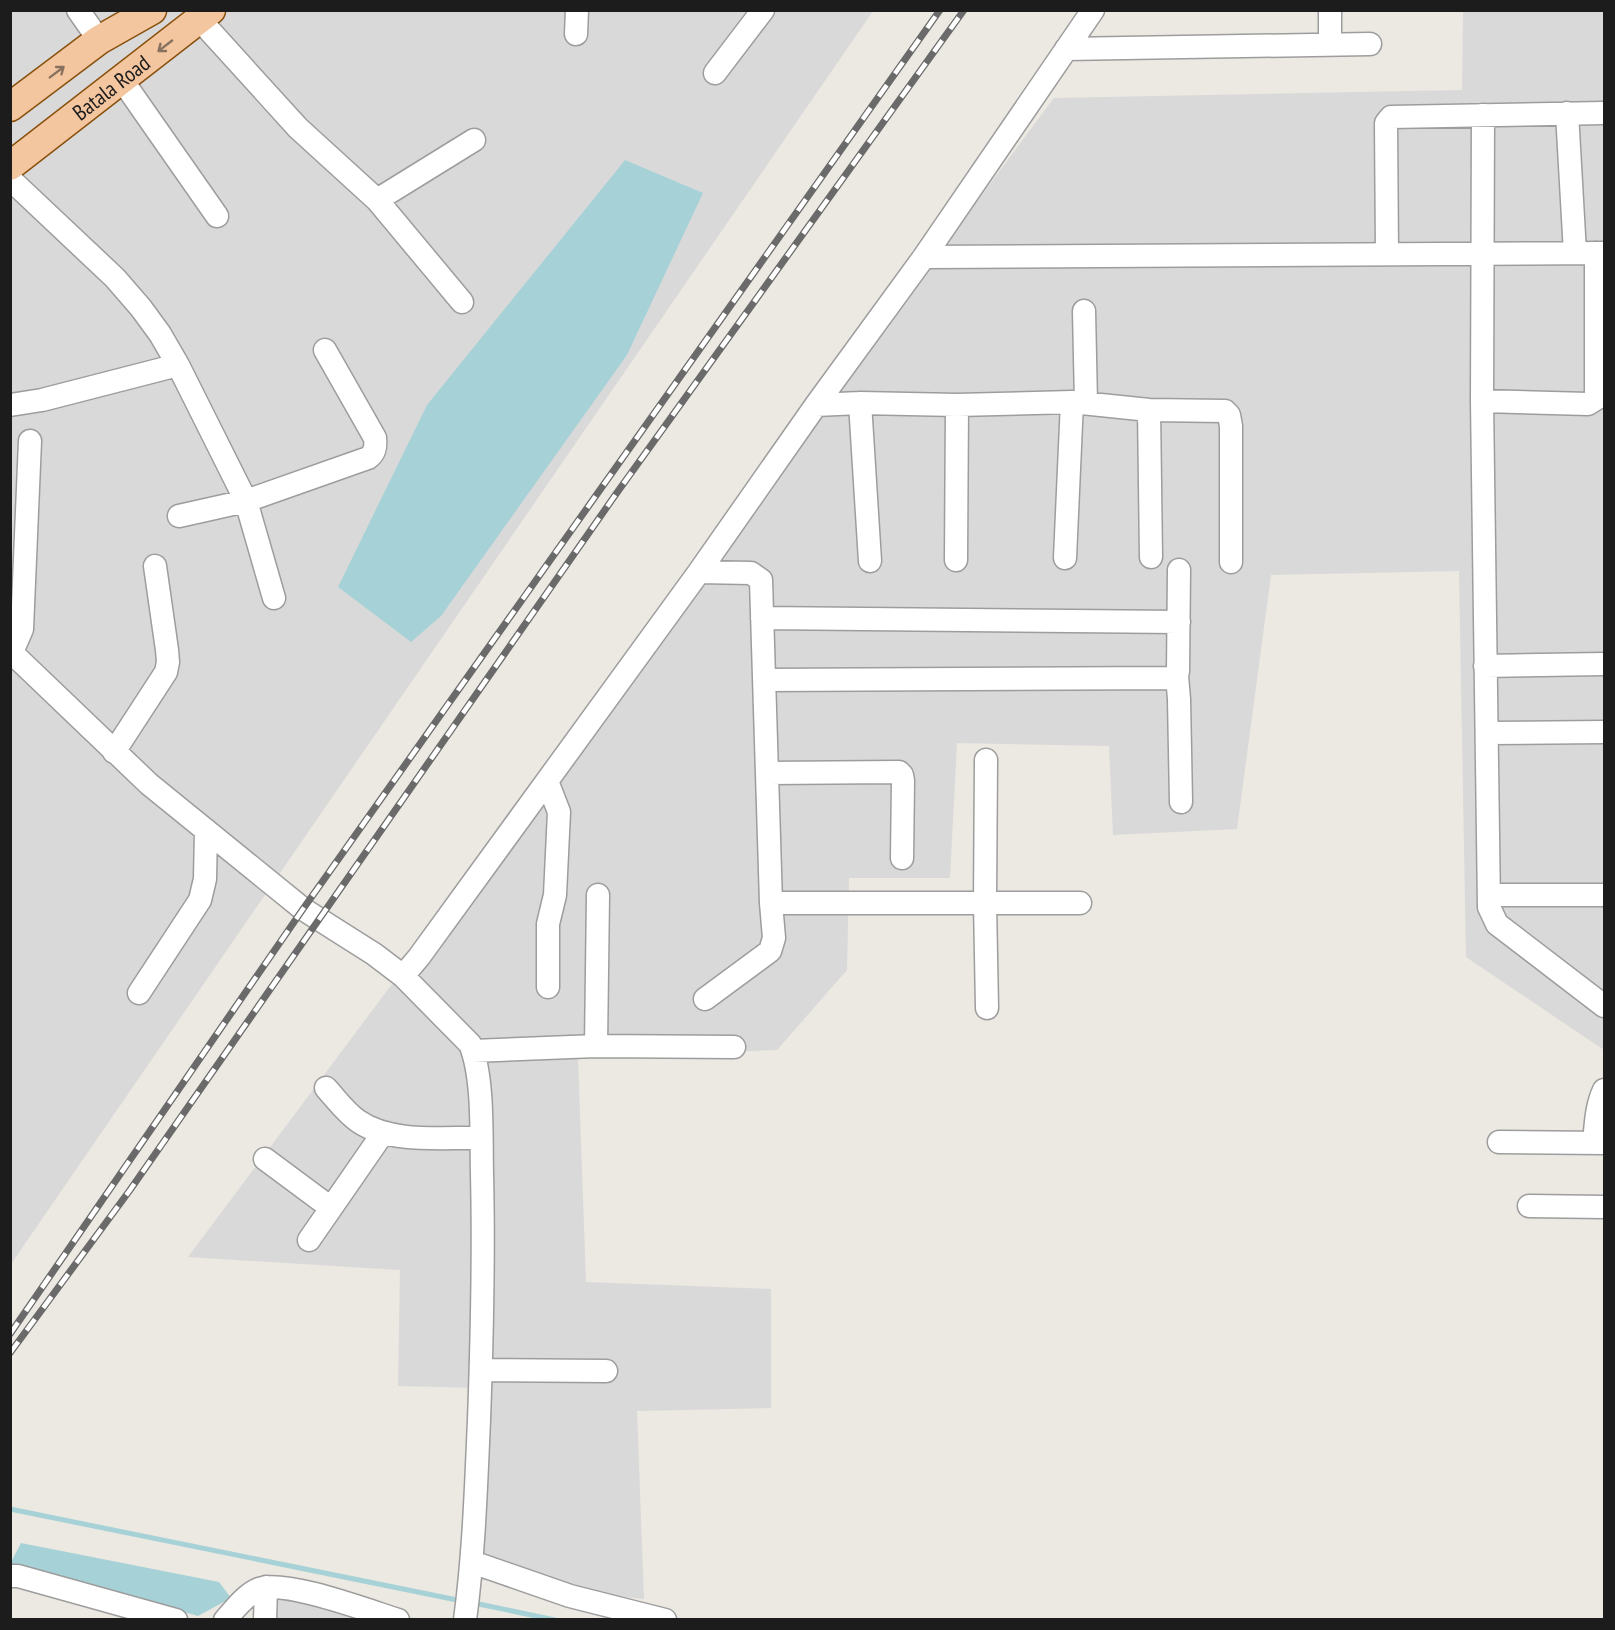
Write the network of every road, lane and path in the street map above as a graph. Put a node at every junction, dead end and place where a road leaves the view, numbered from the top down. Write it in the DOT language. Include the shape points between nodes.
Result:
graph roads {
  1 [pos="78,10"];
  2 [pos="577,10"];
  3 [pos="763,10"];
  4 [pos="1093,10"];
  5 [pos="1330,10"];
  6 [pos="148,12"];
  7 [pos="206,15"];
  8 [pos="576,34"];
  9 [pos="99,40"];
  10 [pos="1330,44"];
  11 [pos="1370,44"];
  12 [pos="1066,49"];
  13 [pos="715,73"];
  14 [pos="122,80"];
  15 [pos="10,107"];
  16 [pos="1567,113"];
  17 [pos="1605,113"];
  18 [pos="1484,115"];
  19 [pos="474,140"];
  20 [pos="10,166"];
  21 [pos="10,179"];
  22 [pos="377,200"];
  23 [pos="217,216"];
  24 [pos="1592,253"];
  25 [pos="1388,254"];
  26 [pos="1484,255"];
  27 [pos="924,257"];
  28 [pos="462,302"];
  29 [pos="1084,311"];
  30 [pos="325,350"];
  31 [pos="178,365"];
  32 [pos="1482,401"];
  33 [pos="860,403"];
  34 [pos="1079,403"];
  35 [pos="10,405"];
  36 [pos="816,405"];
  37 [pos="957,405"];
  38 [pos="1149,410"];
  39 [pos="30,441"];
  40 [pos="246,501"];
  41 [pos="179,516"];
  42 [pos="1151,557"];
  43 [pos="1065,558"];
  44 [pos="956,560"];
  45 [pos="870,561"];
  46 [pos="1231,562"];
  47 [pos="155,566"];
  48 [pos="1179,570"];
  49 [pos="699,572"];
  50 [pos="274,598"];
  51 [pos="762,618"];
  52 [pos="1179,622"];
  53 [pos="11,651"];
  54 [pos="1605,664"];
  55 [pos="1485,666"];
  56 [pos="1176,676"];
  57 [pos="765,680"];
  58 [pos="1605,732"];
  59 [pos="1488,733"];
  60 [pos="114,752"];
  61 [pos="986,760"];
  62 [pos="767,773"];
  63 [pos="547,781"];
  64 [pos="1180,802"];
  65 [pos="206,830"];
  66 [pos="902,858"];
  67 [pos="1605,895"];
  68 [pos="598,896"];
  69 [pos="1489,896"];
  70 [pos="771,903"];
  71 [pos="985,903"];
  72 [pos="1080,903"];
  73 [pos="403,976"];
  74 [pos="548,987"];
  75 [pos="139,993"];
  76 [pos="705,999"];
  77 [pos="1605,1006"];
  78 [pos="987,1008"];
  79 [pos="596,1046"];
  80 [pos="734,1047"];
  81 [pos="473,1051"];
  82 [pos="326,1088"];
  83 [pos="1605,1090"];
  84 [pos="383,1133"];
  85 [pos="481,1138"];
  86 [pos="1499,1142"];
  87 [pos="1599,1142"];
  88 [pos="264,1159"];
  89 [pos="1529,1206"];
  90 [pos="1605,1207"];
  91 [pos="331,1208"];
  92 [pos="309,1240"];
  93 [pos="481,1370"];
  94 [pos="606,1371"];
  95 [pos="471,1572"];
  96 [pos="10,1576"];
  97 [pos="266,1587"];
  98 [pos="466,1612"];
  99 [pos="176,1620"];
  100 [pos="225,1620"];
  101 [pos="265,1620"];
  102 [pos="398,1620"];
  103 [pos="665,1620"];
  1 -- 9 [label="street"];
  2 -- 8 [label="street"];
  3 -- 13 [label="street"];
  4 -- 12 [label="street"];
  5 -- 10 [label="street"];
  6 -- 9 [label="main road, Batala Road"];
  7 -- 14 [label="main road, Batala Road, one-way"];
  7 -- 22 [label="street" via="298,128"];
  15 -- 9 [label="main road, Batala Road, one-way"];
  10 -- 11 [label="street"];
  10 -- 12 [label="street"];
  12 -- 27 [label="street"];
  14 -- 20 [label="main road, Batala Road"];
  14 -- 23 [label="street"];
  16 -- 17 [label="street"];
  16 -- 18 [label="street"];
  16 -- 24 [label="street"];
  18 -- 25 [label="street" via="1396,115 1388,120"];
  18 -- 26 [label="street"];
  19 -- 22 [label="street"];
  21 -- 31 [label="street" via="115,278"];
  22 -- 28 [label="street"];
  24 -- 26 [label="street"];
  24 -- 32 [label="street" via="1596,399 1588,404"];
  25 -- 26 [label="street"];
  25 -- 27 [label="street"];
  26 -- 32 [label="street"];
  27 -- 36 [label="street"];
  29 -- 34 [label="street"];
  30 -- 40 [label="street" via="375,438 373,454"];
  31 -- 35 [label="street"];
  31 -- 40 [label="street"];
  32 -- 55 [label="street"];
  33 -- 36 [label="street"];
  33 -- 37 [label="street"];
  33 -- 45 [label="street"];
  34 -- 37 [label="street"];
  34 -- 38 [label="street"];
  34 -- 43 [label="street"];
  36 -- 49 [label="street"];
  37 -- 44 [label="street"];
  38 -- 42 [label="street"];
  38 -- 46 [label="street" via="1214,410 1229,415"];
  39 -- 53 [label="street" via="22,629"];
  40 -- 41 [label="street"];
  40 -- 50 [label="street"];
  47 -- 60 [label="street" via="167,650 166,672"];
  48 -- 52 [label="street"];
  49 -- 51 [label="street" via="757,575 761,579"];
  49 -- 63 [label="street"];
  51 -- 52 [label="street"];
  51 -- 57 [label="street"];
  52 -- 56 [label="street"];
  53 -- 60 [label="street"];
  54 -- 55 [label="street"];
  55 -- 59 [label="street"];
  56 -- 57 [label="street"];
  56 -- 64 [label="street"];
  57 -- 62 [label="street"];
  58 -- 59 [label="street"];
  59 -- 69 [label="street"];
  60 -- 65 [label="street"];
  61 -- 71 [label="street"];
  62 -- 66 [label="street" via="899,772 903,781"];
  62 -- 70 [label="street"];
  63 -- 73 [label="street"];
  63 -- 74 [label="street" via="559,812 555,895 548,924"];
  65 -- 73 [label="street" via="303,909"];
  65 -- 75 [label="street" via="206,879 200,900"];
  67 -- 69 [label="street"];
  68 -- 79 [label="street"];
  69 -- 77 [label="street" via="1489,907 1497,924"];
  70 -- 71 [label="street"];
  70 -- 76 [label="street" via="774,938 770,951"];
  71 -- 72 [label="street"];
  71 -- 78 [label="street"];
  73 -- 81 [label="street" via="465,1036"];
  79 -- 80 [label="street"];
  79 -- 81 [label="street"];
  81 -- 85 [label="street"];
  82 -- 84 [label="street" via="356,1120"];
  83 -- 87 [label="street" via="1597,1113"];
  84 -- 85 [label="street"];
  84 -- 91 [label="street"];
  85 -- 93 [label="street"];
  86 -- 87 [label="street"];
  88 -- 91 [label="street"];
  89 -- 90 [label="street"];
  91 -- 92 [label="street"];
  93 -- 94 [label="street"];
  93 -- 95 [label="street"];
  95 -- 98 [label="street"];
  95 -- 103 [label="street"];
  96 -- 99 [label="street"];
  97 -- 100 [label="street" via="252,1593"];
  97 -- 101 [label="street"];
  97 -- 102 [label="street" via="300,1591"];
}
